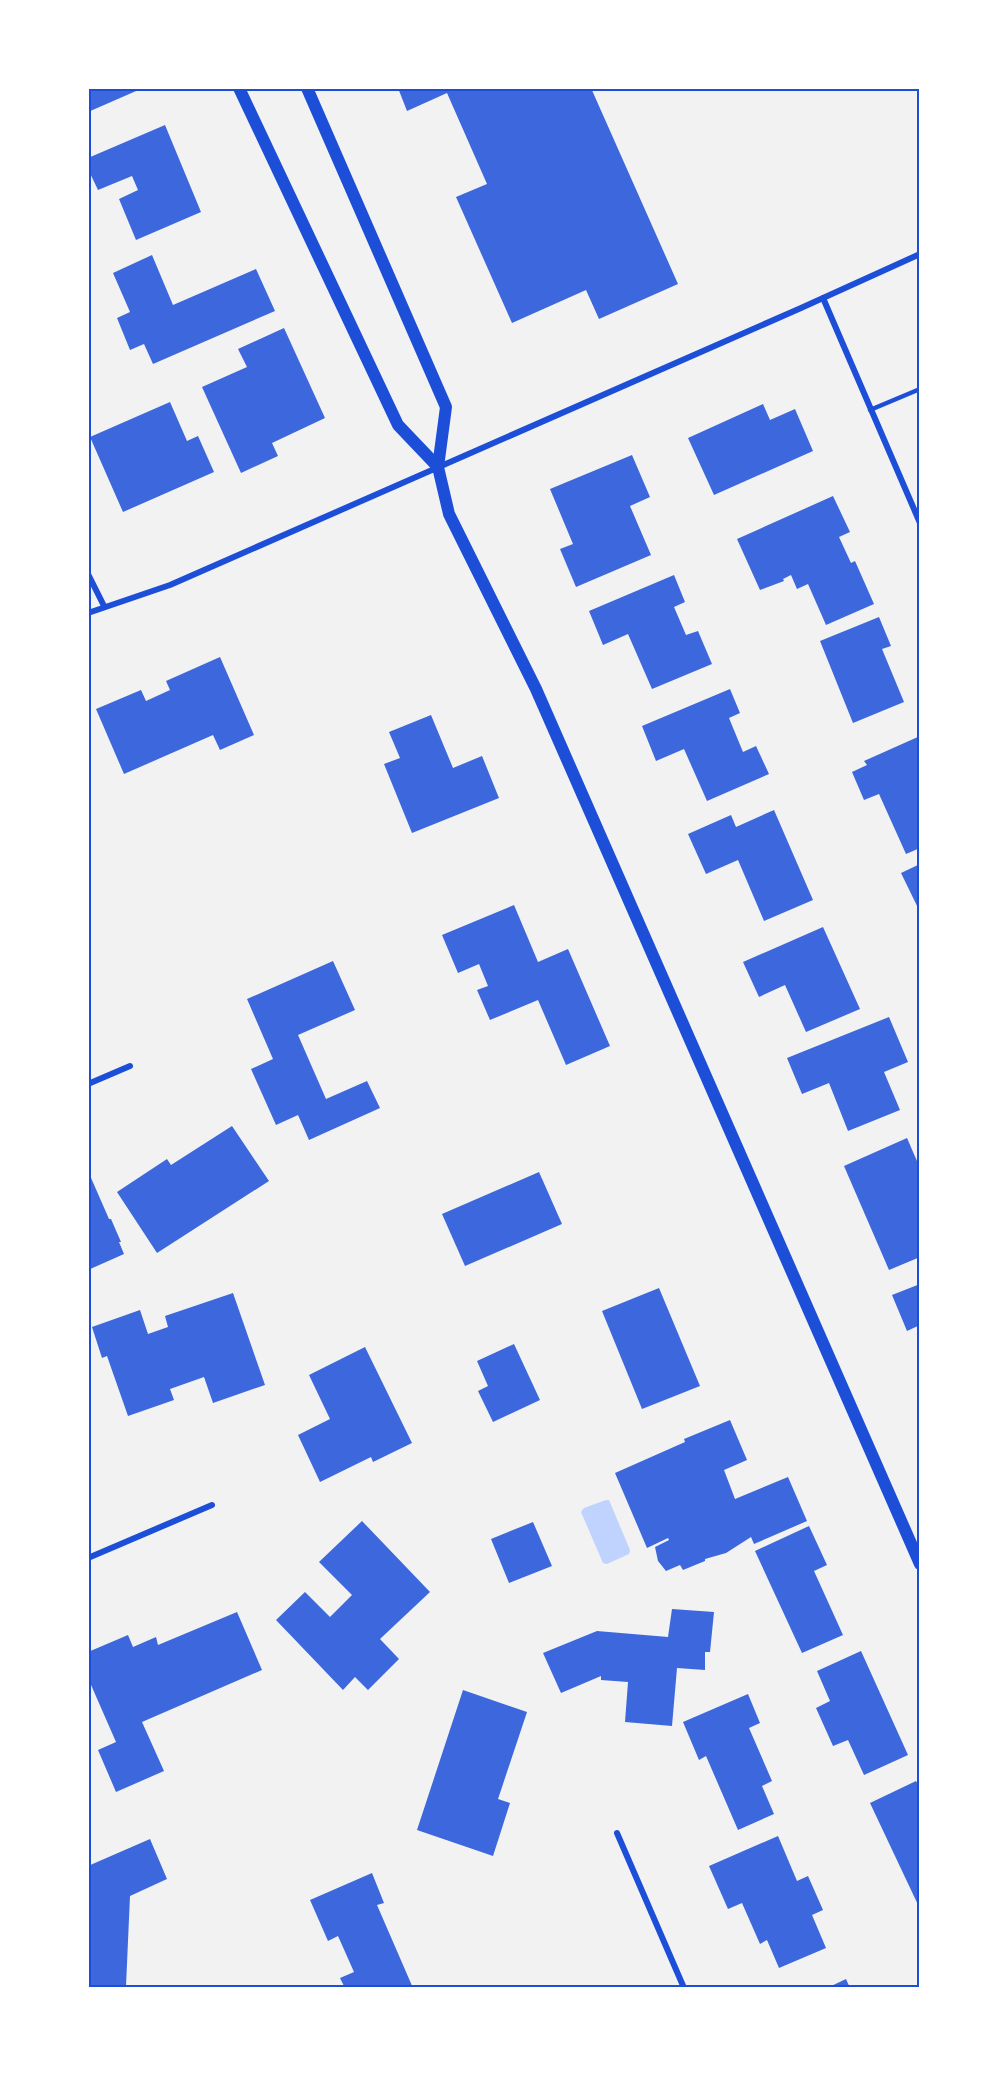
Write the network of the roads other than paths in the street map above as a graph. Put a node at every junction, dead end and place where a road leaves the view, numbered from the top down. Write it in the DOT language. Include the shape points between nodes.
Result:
graph roads {
  1 [pos="240,88"];
  2 [pos="307,88"];
  3 [pos="920,254"];
  4 [pos="823,298"];
  5 [pos="920,389"];
  6 [pos="870,410"];
  7 [pos="438,467"];
  8 [pos="920,523"];
  9 [pos="88,574"];
  10 [pos="104,606"];
  11 [pos="88,613"];
  12 [pos="130,1066"];
  13 [pos="88,1083"];
  14 [pos="212,1505"];
  15 [pos="88,1558"];
  16 [pos="920,1564"];
  17 [pos="617,1833"];
  18 [pos="684,1988"];
  1 -- 7 [label="main road" via="398,425"];
  2 -- 7 [label="main road" via="446,407"];
  3 -- 4 [label="street"];
  4 -- 6 [label="street"];
  4 -- 7 [label="street"];
  5 -- 6 [label="lane"];
  6 -- 8 [label="street"];
  7 -- 10 [label="street" via="170,585"];
  7 -- 16 [label="main road" via="449,514 536,689"];
  9 -- 10 [label="street"];
  10 -- 11 [label="street"];
  12 -- 13 [label="street"];
  14 -- 15 [label="street"];
  17 -- 18 [label="street"];
}
